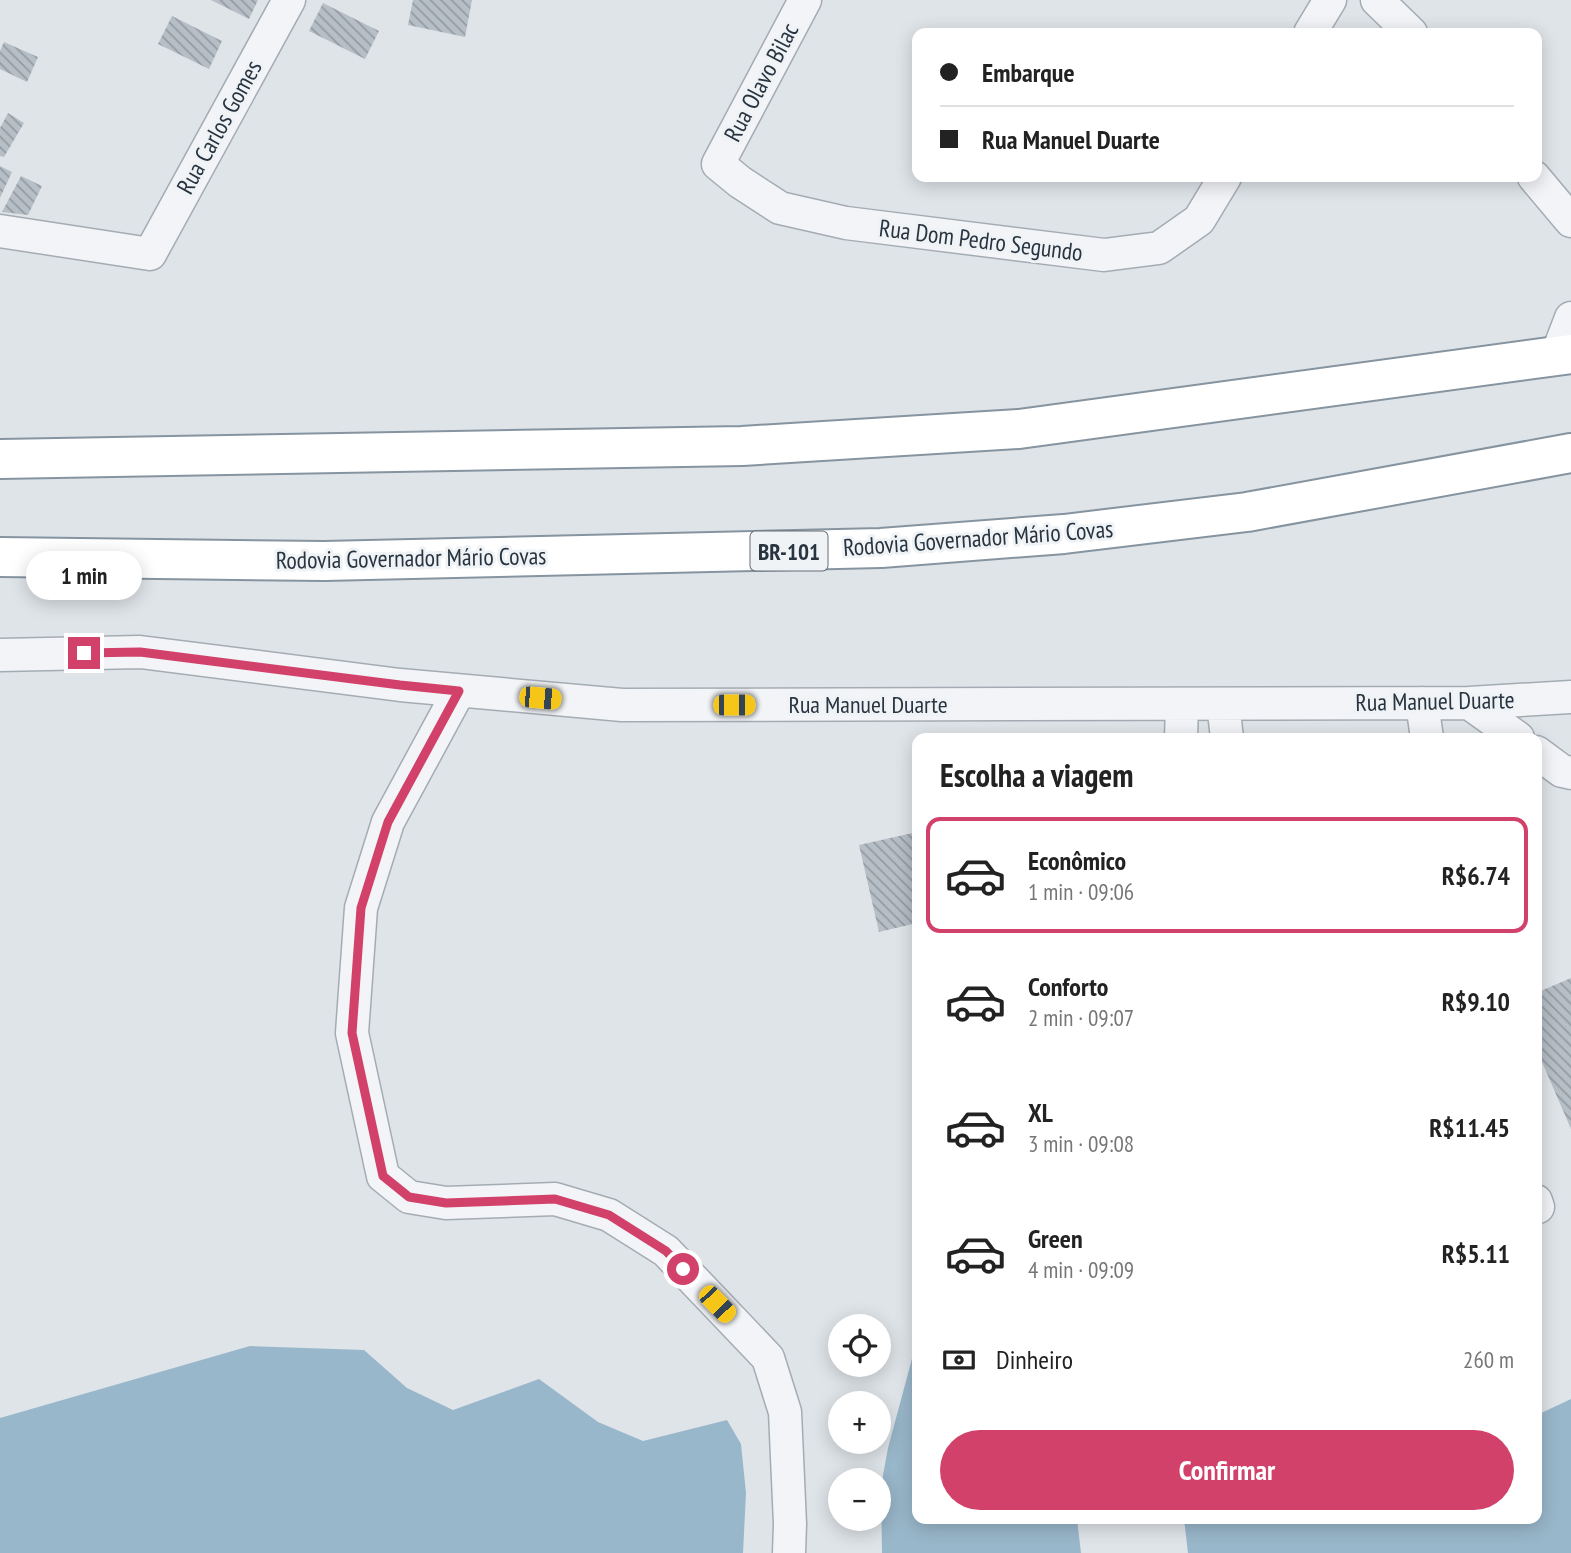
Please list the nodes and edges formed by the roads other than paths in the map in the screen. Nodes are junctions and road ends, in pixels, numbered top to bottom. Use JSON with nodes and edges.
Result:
{"nodes":[{"id":1,"x":289,"y":0,"type":"edge"},
{"id":2,"x":805,"y":0,"type":"edge"},
{"id":3,"x":1330,"y":0,"type":"edge"},
{"id":4,"x":1377,"y":0,"type":"edge"},
{"id":5,"x":1313,"y":28,"type":"edge"},
{"id":6,"x":1406,"y":28,"type":"edge"},
{"id":7,"x":718,"y":164,"type":"joint"},
{"id":8,"x":1222,"y":182,"type":"edge"},
{"id":9,"x":1538,"y":182,"type":"edge"},
{"id":10,"x":1571,"y":221,"type":"edge"},
{"id":11,"x":0,"y":231,"type":"edge"},
{"id":12,"x":1571,"y":318,"type":"edge"},
{"id":13,"x":1563,"y":356,"type":"edge"},
{"id":14,"x":1571,"y":453,"type":"edge"},
{"id":15,"x":0,"y":459,"type":"edge"},
{"id":16,"x":0,"y":557,"type":"edge"},
{"id":17,"x":0,"y":655,"type":"edge"},
{"id":18,"x":459,"y":691,"type":"junction"},
{"id":19,"x":1571,"y":697,"type":"edge"},
{"id":20,"x":1422,"y":703,"type":"junction"},
{"id":21,"x":1469,"y":703,"type":"junction"},
{"id":22,"x":1182,"y":704,"type":"junction"},
{"id":23,"x":1223,"y":704,"type":"junction"},
{"id":24,"x":1181,"y":733,"type":"edge"},
{"id":25,"x":1226,"y":733,"type":"edge"},
{"id":26,"x":1426,"y":733,"type":"edge"},
{"id":27,"x":1511,"y":733,"type":"edge"},
{"id":28,"x":1542,"y":756,"type":"edge"},
{"id":29,"x":1571,"y":773,"type":"edge"},
{"id":30,"x":789,"y":1553,"type":"edge"}],
"edges":[{"from":1,"to":11,"type":"street","name":"Rua Carlos Gomes"},
{"from":2,"to":7,"type":"street","name":"Rua Olavo Bilac"},
{"from":3,"to":5,"type":"street"},
{"from":4,"to":6,"type":"street"},
{"from":7,"to":8,"type":"street","name":"Rua Dom Pedro Segundo"},
{"from":9,"to":10,"type":"street"},
{"from":12,"to":13,"type":"street"},
{"from":13,"to":15,"type":"highway"},
{"from":14,"to":16,"type":"highway","name":"Rodovia Governador Mário Covas","number":"BR-101"},
{"from":17,"to":18,"type":"street","name":"Rua Manuel Duarte"},
{"from":18,"to":22,"type":"street","name":"Rua Manuel Duarte"},
{"from":18,"to":30,"type":"street"},
{"from":19,"to":21,"type":"street","name":"Rua Manuel Duarte"},
{"from":20,"to":21,"type":"street","name":"Rua Manuel Duarte"},
{"from":20,"to":23,"type":"street","name":"Rua Manuel Duarte"},
{"from":20,"to":26,"type":"street"},
{"from":21,"to":27,"type":"street"},
{"from":22,"to":23,"type":"street","name":"Rua Manuel Duarte"},
{"from":22,"to":24,"type":"street"},
{"from":23,"to":25,"type":"street"},
{"from":28,"to":29,"type":"street"}]}
